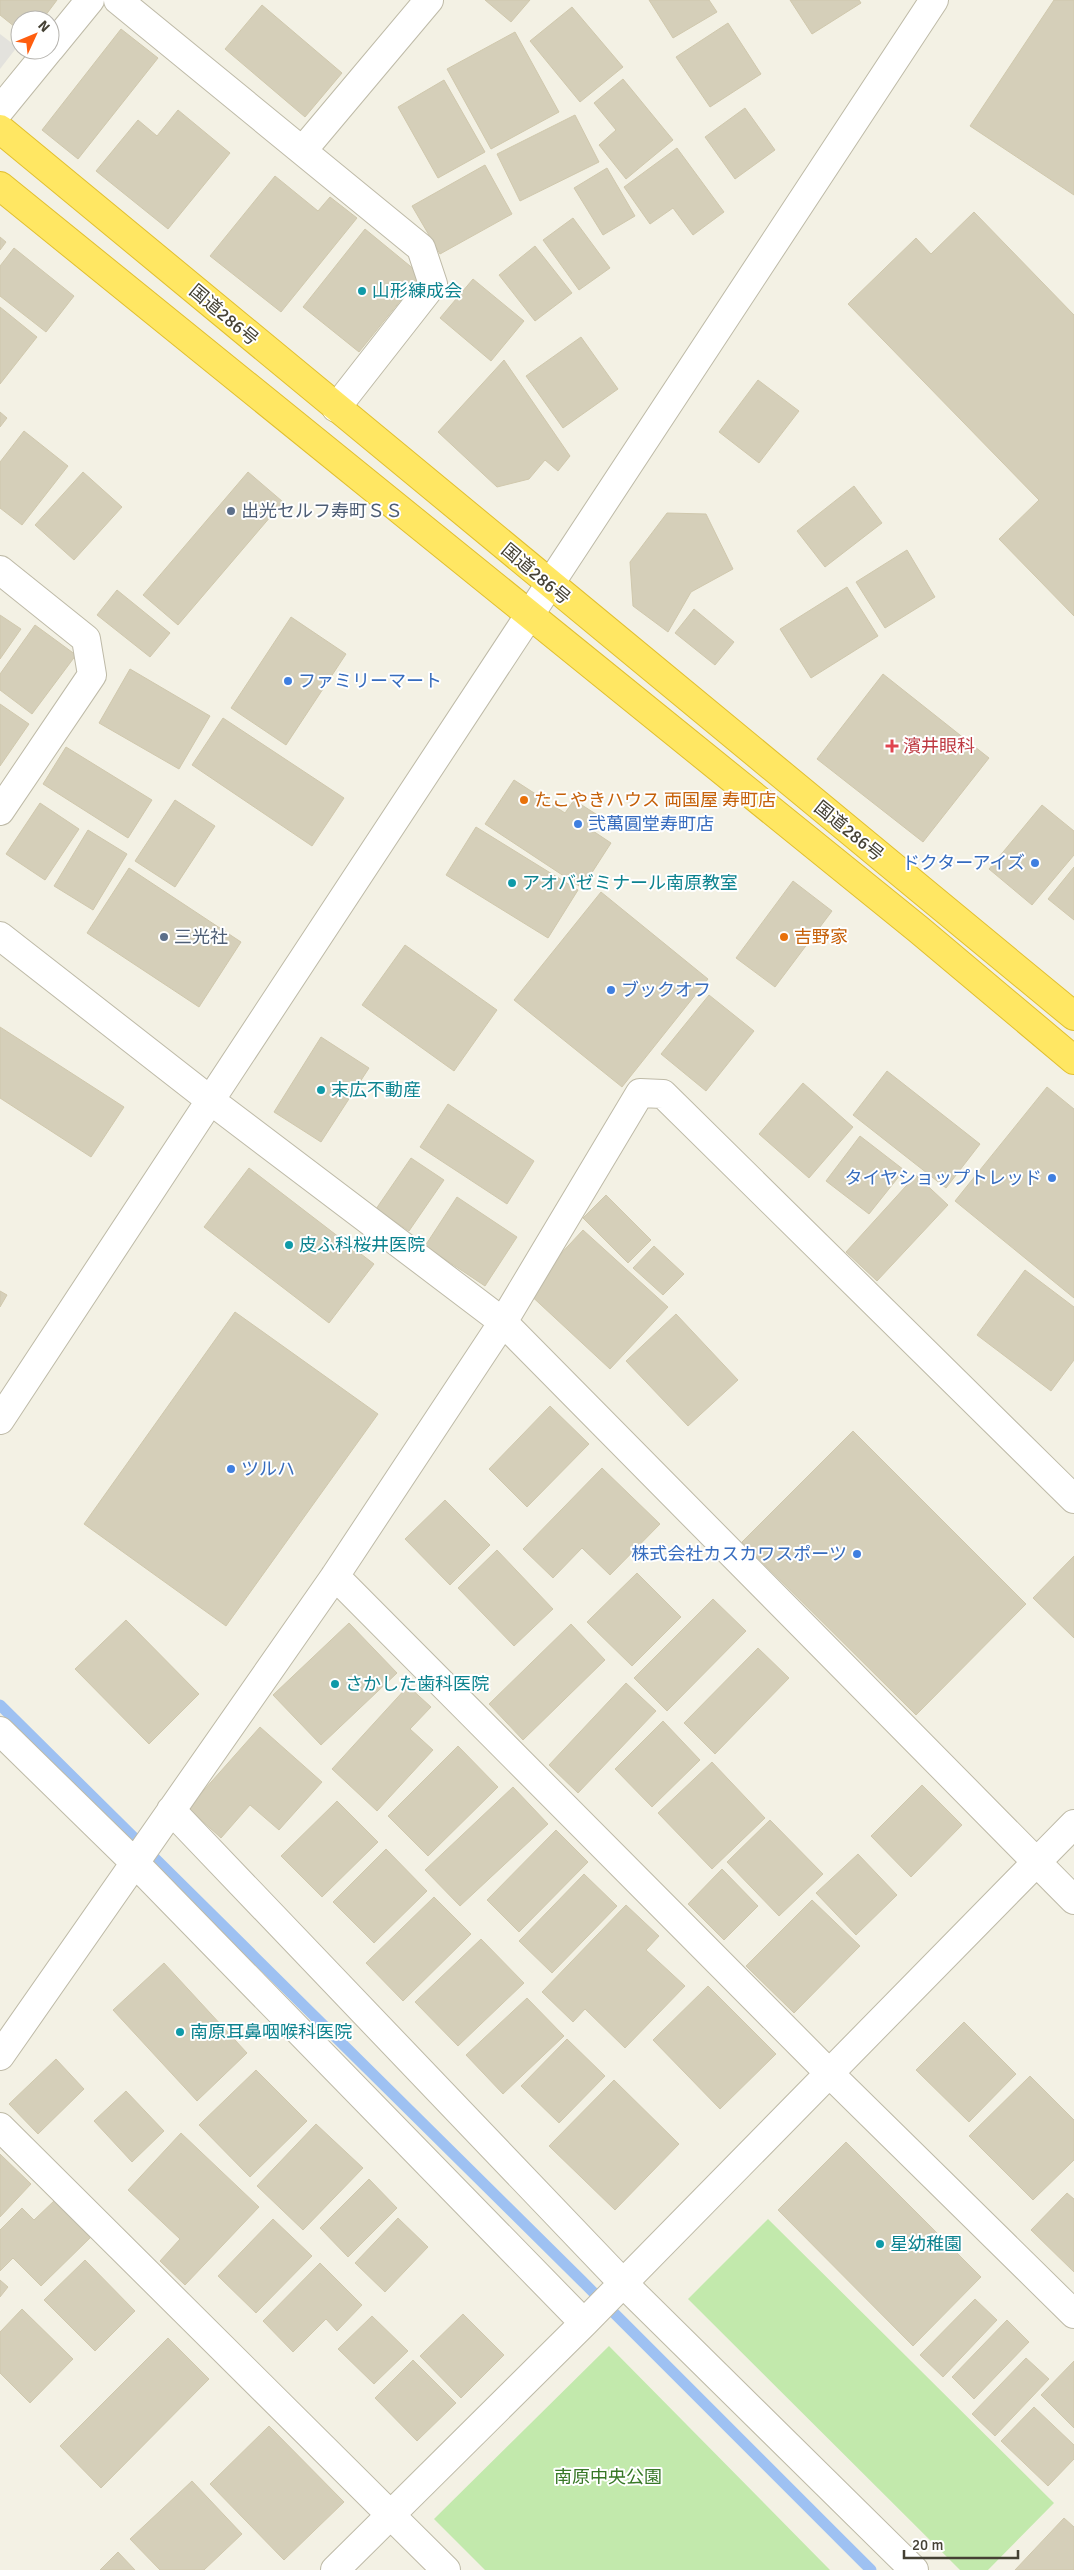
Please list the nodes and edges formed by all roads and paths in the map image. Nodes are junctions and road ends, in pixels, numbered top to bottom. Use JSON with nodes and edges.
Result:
{"nodes":[{"id":1,"x":90,"y":0,"type":"edge"},
{"id":2,"x":118,"y":0,"type":"edge"},
{"id":3,"x":429,"y":0,"type":"edge"},
{"id":4,"x":934,"y":0,"type":"edge"},
{"id":5,"x":60,"y":36,"type":"edge"},
{"id":6,"x":40,"y":60,"type":"edge"},
{"id":7,"x":0,"y":110,"type":"edge"},
{"id":8,"x":0,"y":129,"type":"edge"},
{"id":9,"x":303,"y":150,"type":"junction"},
{"id":10,"x":0,"y":186,"type":"edge"},
{"id":11,"x":336,"y":408,"type":"junction"},
{"id":12,"x":0,"y":570,"type":"edge"},
{"id":13,"x":550,"y":585,"type":"junction"},
{"id":14,"x":529,"y":614,"type":"junction"},
{"id":15,"x":0,"y":811,"type":"edge"},
{"id":16,"x":0,"y":936,"type":"edge"},
{"id":17,"x":1074,"y":1016,"type":"edge"},
{"id":18,"x":1074,"y":1060,"type":"edge"},
{"id":19,"x":210,"y":1100,"type":"junction"},
{"id":20,"x":503,"y":1322,"type":"junction"},
{"id":21,"x":0,"y":1420,"type":"edge"},
{"id":22,"x":1074,"y":1499,"type":"edge"},
{"id":23,"x":335,"y":1576,"type":"junction"},
{"id":24,"x":0,"y":1731,"type":"edge"},
{"id":25,"x":171,"y":1810,"type":"junction"},
{"id":26,"x":1074,"y":1824,"type":"edge"},
{"id":27,"x":1036,"y":1863,"type":"junction"},
{"id":28,"x":136,"y":1864,"type":"junction"},
{"id":29,"x":1074,"y":1900,"type":"edge"},
{"id":30,"x":0,"y":2056,"type":"edge"},
{"id":31,"x":828,"y":2073,"type":"junction"},
{"id":32,"x":0,"y":2127,"type":"edge"},
{"id":33,"x":623,"y":2283,"type":"junction"},
{"id":34,"x":1074,"y":2314,"type":"edge"},
{"id":35,"x":584,"y":2323,"type":"junction"},
{"id":36,"x":391,"y":2515,"type":"junction"},
{"id":37,"x":335,"y":2570,"type":"edge"},
{"id":38,"x":446,"y":2570,"type":"edge"},
{"id":39,"x":914,"y":2570,"type":"edge"}],
"edges":[{"from":1,"to":5,"type":"street"},
{"from":2,"to":9,"type":"street"},
{"from":3,"to":9,"type":"street"},
{"from":4,"to":13,"type":"street"},
{"from":6,"to":7,"type":"street"},
{"from":8,"to":11,"type":"highway","name":"国道286号"},
{"from":9,"to":11,"type":"street"},
{"from":10,"to":14,"type":"highway","name":"国道286号"},
{"from":11,"to":13,"type":"highway","name":"国道286号"},
{"from":12,"to":15,"type":"street"},
{"from":13,"to":14,"type":"street"},
{"from":13,"to":17,"type":"highway","name":"国道286号"},
{"from":14,"to":18,"type":"highway","name":"国道286号"},
{"from":14,"to":19,"type":"street"},
{"from":16,"to":19,"type":"street"},
{"from":19,"to":20,"type":"street"},
{"from":19,"to":21,"type":"street"},
{"from":20,"to":22,"type":"street"},
{"from":20,"to":23,"type":"street"},
{"from":20,"to":27,"type":"street"},
{"from":23,"to":25,"type":"street"},
{"from":23,"to":31,"type":"street"},
{"from":24,"to":28,"type":"street"},
{"from":25,"to":28,"type":"street"},
{"from":25,"to":33,"type":"street"},
{"from":26,"to":27,"type":"street"},
{"from":27,"to":29,"type":"street"},
{"from":27,"to":31,"type":"street"},
{"from":28,"to":30,"type":"street"},
{"from":28,"to":35,"type":"street"},
{"from":31,"to":33,"type":"street"},
{"from":31,"to":34,"type":"street"},
{"from":32,"to":36,"type":"street"},
{"from":33,"to":35,"type":"street"},
{"from":33,"to":39,"type":"street"},
{"from":35,"to":36,"type":"street"},
{"from":36,"to":37,"type":"street"},
{"from":36,"to":38,"type":"street"}]}
